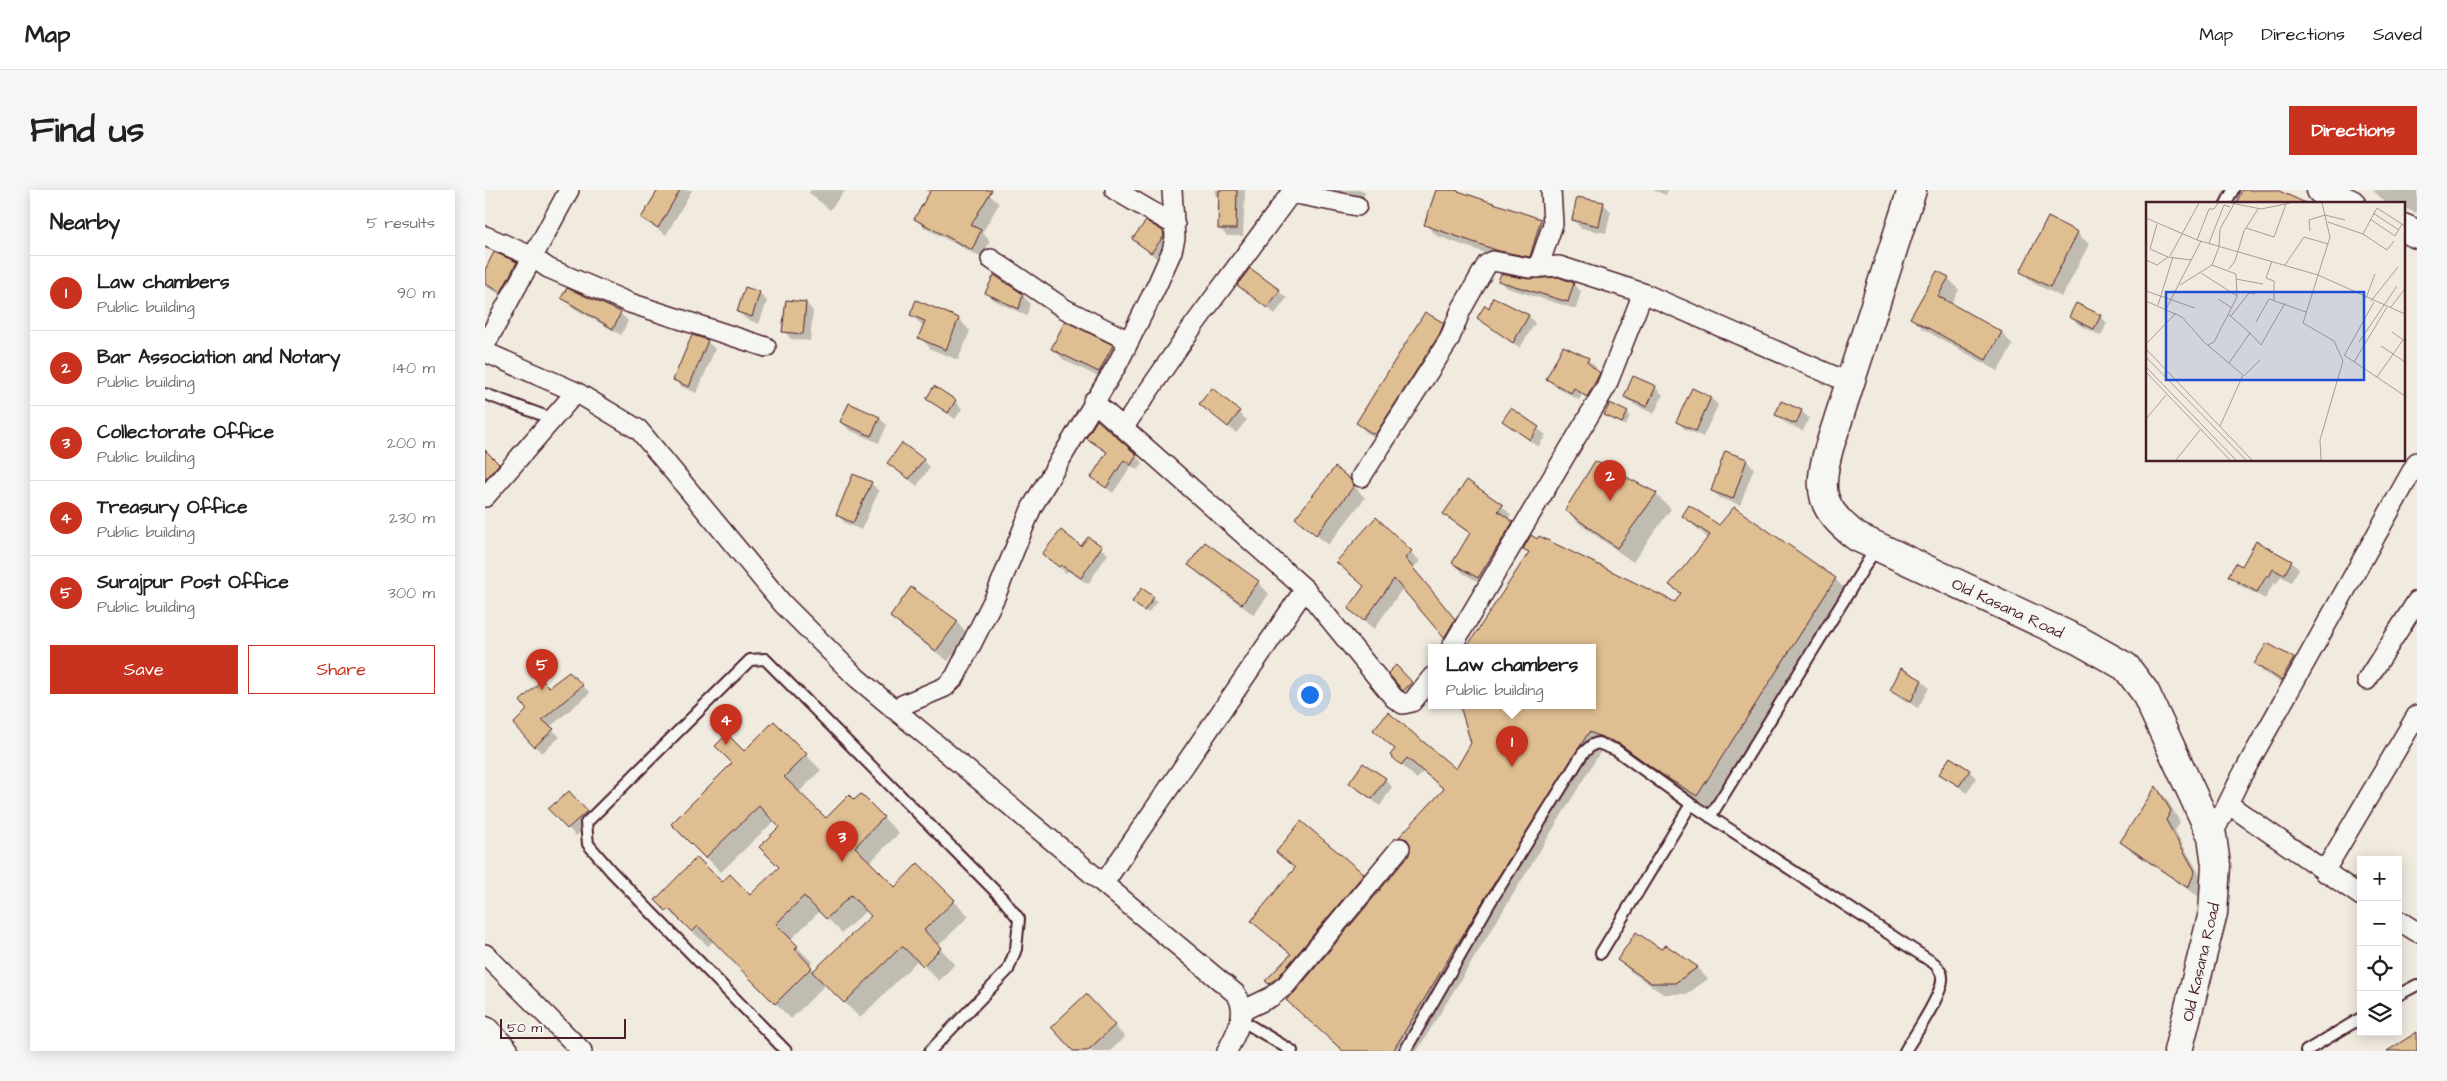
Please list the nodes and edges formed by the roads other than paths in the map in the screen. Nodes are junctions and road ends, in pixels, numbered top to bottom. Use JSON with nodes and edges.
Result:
{"nodes":[{"id":1,"x":569,"y":190,"type":"edge"},
{"id":2,"x":1115,"y":190,"type":"edge"},
{"id":3,"x":1172,"y":190,"type":"edge"},
{"id":4,"x":1551,"y":190,"type":"edge"},
{"id":5,"x":1912,"y":190,"type":"edge"},
{"id":6,"x":2233,"y":190,"type":"edge"},
{"id":7,"x":2321,"y":190,"type":"edge"},
{"id":8,"x":2227,"y":202,"type":"edge"},
{"id":9,"x":2346,"y":202,"type":"edge"},
{"id":10,"x":1357,"y":206,"type":"dead end"},
{"id":11,"x":1175,"y":225,"type":"junction"},
{"id":12,"x":2405,"y":229,"type":"edge"},
{"id":13,"x":2417,"y":234,"type":"edge"},
{"id":14,"x":485,"y":236,"type":"edge"},
{"id":15,"x":531,"y":256,"type":"junction"},
{"id":16,"x":991,"y":259,"type":"dead end"},
{"id":17,"x":1538,"y":268,"type":"junction"},
{"id":18,"x":1643,"y":293,"type":"junction"},
{"id":19,"x":1129,"y":340,"type":"junction"},
{"id":20,"x":485,"y":345,"type":"edge"},
{"id":21,"x":766,"y":347,"type":"dead end"},
{"id":22,"x":485,"y":352,"type":"edge"},
{"id":23,"x":1850,"y":383,"type":"junction"},
{"id":24,"x":576,"y":392,"type":"junction"},
{"id":25,"x":485,"y":394,"type":"edge"},
{"id":26,"x":1093,"y":401,"type":"junction"},
{"id":27,"x":553,"y":418,"type":"junction"},
{"id":28,"x":1123,"y":428,"type":"junction"},
{"id":29,"x":2417,"y":462,"type":"edge"},
{"id":30,"x":1361,"y":477,"type":"dead end"},
{"id":31,"x":485,"y":497,"type":"edge"},
{"id":32,"x":1876,"y":548,"type":"junction"},
{"id":33,"x":1305,"y":589,"type":"junction"},
{"id":34,"x":2417,"y":601,"type":"edge"},
{"id":35,"x":1453,"y":644,"type":"edge"},
{"id":36,"x":2367,"y":680,"type":"dead end"},
{"id":37,"x":1428,"y":682,"type":"edge"},
{"id":38,"x":893,"y":709,"type":"junction"},
{"id":39,"x":2417,"y":715,"type":"edge"},
{"id":40,"x":1691,"y":804,"type":"junction"},
{"id":41,"x":2228,"y":804,"type":"junction"},
{"id":42,"x":1710,"y":817,"type":"junction"},
{"id":43,"x":2211,"y":836,"type":"junction"},
{"id":44,"x":1400,"y":848,"type":"dead end"},
{"id":45,"x":2323,"y":872,"type":"junction"},
{"id":46,"x":1104,"y":883,"type":"junction"},
{"id":47,"x":2357,"y":893,"type":"edge"},
{"id":48,"x":2402,"y":923,"type":"edge"},
{"id":49,"x":2417,"y":932,"type":"edge"},
{"id":50,"x":1601,"y":953,"type":"dead end"},
{"id":51,"x":485,"y":954,"type":"edge"},
{"id":52,"x":2417,"y":985,"type":"edge"},
{"id":53,"x":2402,"y":993,"type":"edge"},
{"id":54,"x":1241,"y":1016,"type":"junction"},
{"id":55,"x":2357,"y":1020,"type":"edge"},
{"id":56,"x":485,"y":1031,"type":"edge"},
{"id":57,"x":504,"y":1051,"type":"edge"},
{"id":58,"x":582,"y":1051,"type":"edge"},
{"id":59,"x":785,"y":1051,"type":"edge"},
{"id":60,"x":930,"y":1051,"type":"edge"},
{"id":61,"x":1227,"y":1051,"type":"edge"},
{"id":62,"x":1292,"y":1051,"type":"edge"},
{"id":63,"x":1405,"y":1051,"type":"edge"},
{"id":64,"x":1905,"y":1051,"type":"edge"},
{"id":65,"x":2178,"y":1051,"type":"edge"},
{"id":66,"x":2306,"y":1051,"type":"edge"}],
"edges":[{"from":1,"to":15,"type":"street"},
{"from":2,"to":11,"type":"street"},
{"from":3,"to":11,"type":"street"},
{"from":4,"to":17,"type":"street"},
{"from":5,"to":23,"type":"street","name":"Old Kasana Road"},
{"from":6,"to":8,"type":"lane"},
{"from":7,"to":9,"type":"street"},
{"from":10,"to":28,"type":"street"},
{"from":11,"to":19,"type":"street"},
{"from":12,"to":13,"type":"street"},
{"from":14,"to":15,"type":"street"},
{"from":15,"to":20,"type":"street"},
{"from":15,"to":21,"type":"street"},
{"from":16,"to":19,"type":"street"},
{"from":17,"to":18,"type":"street"},
{"from":17,"to":30,"type":"street"},
{"from":18,"to":23,"type":"street"},
{"from":18,"to":35,"type":"street"},
{"from":19,"to":26,"type":"street"},
{"from":22,"to":24,"type":"street"},
{"from":23,"to":32,"type":"street","name":"Old Kasana Road"},
{"from":24,"to":27,"type":"street"},
{"from":24,"to":38,"type":"street"},
{"from":25,"to":27,"type":"lane"},
{"from":26,"to":28,"type":"street"},
{"from":26,"to":38,"type":"street"},
{"from":27,"to":31,"type":"street"},
{"from":28,"to":33,"type":"street"},
{"from":29,"to":41,"type":"street"},
{"from":32,"to":42,"type":"lane"},
{"from":32,"to":43,"type":"street","name":"Old Kasana Road"},
{"from":33,"to":37,"type":"street"},
{"from":33,"to":46,"type":"street"},
{"from":34,"to":36,"type":"street"},
{"from":38,"to":46,"type":"street"},
{"from":39,"to":45,"type":"street"},
{"from":40,"to":42,"type":"lane"},
{"from":40,"to":50,"type":"lane"},
{"from":40,"to":63,"type":"lane"},
{"from":41,"to":43,"type":"street"},
{"from":41,"to":45,"type":"street"},
{"from":42,"to":64,"type":"lane"},
{"from":43,"to":65,"type":"street","name":"Old Kasana Road"},
{"from":44,"to":54,"type":"street"},
{"from":45,"to":47,"type":"street"},
{"from":46,"to":54,"type":"street"},
{"from":48,"to":49,"type":"street"},
{"from":51,"to":58,"type":"street"},
{"from":52,"to":53,"type":"lane"},
{"from":54,"to":61,"type":"street"},
{"from":54,"to":62,"type":"lane"},
{"from":55,"to":66,"type":"lane"},
{"from":56,"to":57,"type":"street"},
{"from":59,"to":60,"type":"lane"}]}
